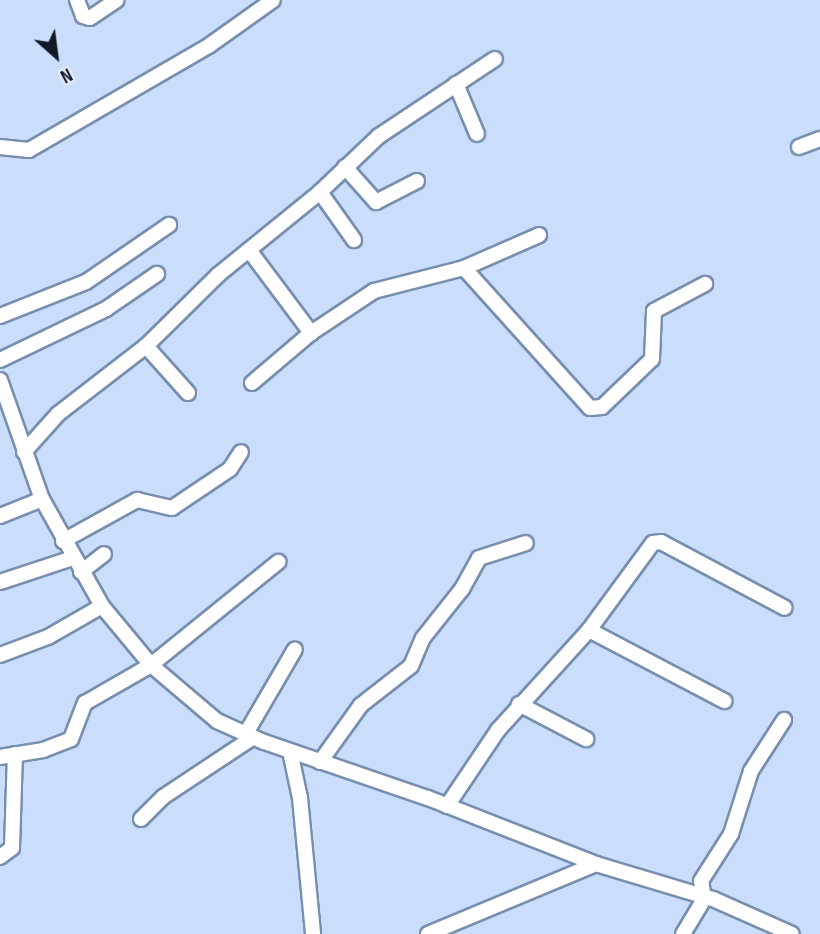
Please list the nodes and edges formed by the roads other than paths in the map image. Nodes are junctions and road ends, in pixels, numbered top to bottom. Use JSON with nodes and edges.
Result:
{"nodes":[{"id":1,"x":77,"y":0,"type":"edge"},
{"id":2,"x":117,"y":0,"type":"edge"},
{"id":3,"x":273,"y":0,"type":"edge"},
{"id":4,"x":495,"y":59,"type":"dead end"},
{"id":5,"x":456,"y":85,"type":"junction"},
{"id":6,"x":477,"y":134,"type":"dead end"},
{"id":7,"x":820,"y":139,"type":"edge"},
{"id":8,"x":799,"y":146,"type":"dead end"},
{"id":9,"x":0,"y":147,"type":"edge"},
{"id":10,"x":345,"y":167,"type":"junction"},
{"id":11,"x":417,"y":181,"type":"dead end"},
{"id":12,"x":320,"y":192,"type":"junction"},
{"id":13,"x":169,"y":225,"type":"dead end"},
{"id":14,"x":539,"y":235,"type":"dead end"},
{"id":15,"x":354,"y":240,"type":"dead end"},
{"id":16,"x":250,"y":250,"type":"junction"},
{"id":17,"x":464,"y":268,"type":"junction"},
{"id":18,"x":157,"y":274,"type":"dead end"},
{"id":19,"x":705,"y":284,"type":"dead end"},
{"id":20,"x":0,"y":316,"type":"edge"},
{"id":21,"x":312,"y":333,"type":"junction"},
{"id":22,"x":146,"y":346,"type":"junction"},
{"id":23,"x":0,"y":360,"type":"edge"},
{"id":24,"x":0,"y":380,"type":"edge"},
{"id":25,"x":252,"y":383,"type":"dead end"},
{"id":26,"x":188,"y":393,"type":"dead end"},
{"id":27,"x":24,"y":452,"type":"junction"},
{"id":28,"x":241,"y":453,"type":"dead end"},
{"id":29,"x":41,"y":499,"type":"junction"},
{"id":30,"x":0,"y":516,"type":"edge"},
{"id":31,"x":63,"y":541,"type":"junction"},
{"id":32,"x":526,"y":543,"type":"dead end"},
{"id":33,"x":104,"y":554,"type":"dead end"},
{"id":34,"x":73,"y":558,"type":"junction"},
{"id":35,"x":278,"y":562,"type":"dead end"},
{"id":36,"x":81,"y":572,"type":"junction"},
{"id":37,"x":0,"y":582,"type":"edge"},
{"id":38,"x":102,"y":606,"type":"junction"},
{"id":39,"x":785,"y":608,"type":"dead end"},
{"id":40,"x":589,"y":630,"type":"junction"},
{"id":41,"x":295,"y":649,"type":"dead end"},
{"id":42,"x":0,"y":655,"type":"edge"},
{"id":43,"x":151,"y":665,"type":"junction"},
{"id":44,"x":724,"y":701,"type":"dead end"},
{"id":45,"x":519,"y":704,"type":"junction"},
{"id":46,"x":784,"y":720,"type":"dead end"},
{"id":47,"x":249,"y":736,"type":"junction"},
{"id":48,"x":586,"y":739,"type":"dead end"},
{"id":49,"x":290,"y":751,"type":"junction"},
{"id":50,"x":15,"y":754,"type":"junction"},
{"id":51,"x":0,"y":757,"type":"edge"},
{"id":52,"x":320,"y":762,"type":"junction"},
{"id":53,"x":447,"y":806,"type":"junction"},
{"id":54,"x":141,"y":819,"type":"dead end"},
{"id":55,"x":0,"y":857,"type":"edge"},
{"id":56,"x":596,"y":864,"type":"junction"},
{"id":57,"x":704,"y":899,"type":"junction"},
{"id":58,"x":313,"y":934,"type":"edge"},
{"id":59,"x":428,"y":934,"type":"edge"},
{"id":60,"x":684,"y":934,"type":"edge"},
{"id":61,"x":792,"y":934,"type":"edge"}],
"edges":[{"from":1,"to":2,"type":"street"},
{"from":3,"to":9,"type":"street"},
{"from":4,"to":5,"type":"street"},
{"from":5,"to":6,"type":"street"},
{"from":5,"to":10,"type":"street"},
{"from":7,"to":8,"type":"street"},
{"from":10,"to":11,"type":"street"},
{"from":10,"to":12,"type":"street"},
{"from":12,"to":15,"type":"street"},
{"from":12,"to":16,"type":"street"},
{"from":13,"to":20,"type":"street"},
{"from":14,"to":17,"type":"street"},
{"from":16,"to":21,"type":"street"},
{"from":16,"to":22,"type":"street"},
{"from":17,"to":19,"type":"street"},
{"from":17,"to":21,"type":"street"},
{"from":18,"to":23,"type":"street"},
{"from":21,"to":25,"type":"street"},
{"from":22,"to":26,"type":"street"},
{"from":22,"to":27,"type":"street"},
{"from":24,"to":27,"type":"street"},
{"from":27,"to":29,"type":"street"},
{"from":28,"to":31,"type":"street"},
{"from":29,"to":30,"type":"street"},
{"from":29,"to":31,"type":"street"},
{"from":31,"to":34,"type":"street"},
{"from":32,"to":52,"type":"street"},
{"from":33,"to":36,"type":"street"},
{"from":34,"to":36,"type":"street"},
{"from":34,"to":37,"type":"street"},
{"from":35,"to":43,"type":"street"},
{"from":36,"to":38,"type":"street"},
{"from":38,"to":42,"type":"street"},
{"from":38,"to":43,"type":"street"},
{"from":39,"to":40,"type":"street"},
{"from":40,"to":44,"type":"street"},
{"from":40,"to":45,"type":"street"},
{"from":41,"to":47,"type":"street"},
{"from":43,"to":47,"type":"street"},
{"from":43,"to":50,"type":"street"},
{"from":45,"to":48,"type":"street"},
{"from":45,"to":53,"type":"street"},
{"from":46,"to":57,"type":"street"},
{"from":47,"to":49,"type":"street"},
{"from":47,"to":54,"type":"street"},
{"from":49,"to":52,"type":"street"},
{"from":49,"to":58,"type":"street"},
{"from":50,"to":51,"type":"street"},
{"from":50,"to":55,"type":"street"},
{"from":52,"to":53,"type":"street"},
{"from":53,"to":56,"type":"street"},
{"from":56,"to":57,"type":"street"},
{"from":56,"to":59,"type":"street"},
{"from":57,"to":60,"type":"street"},
{"from":57,"to":61,"type":"street"}]}
